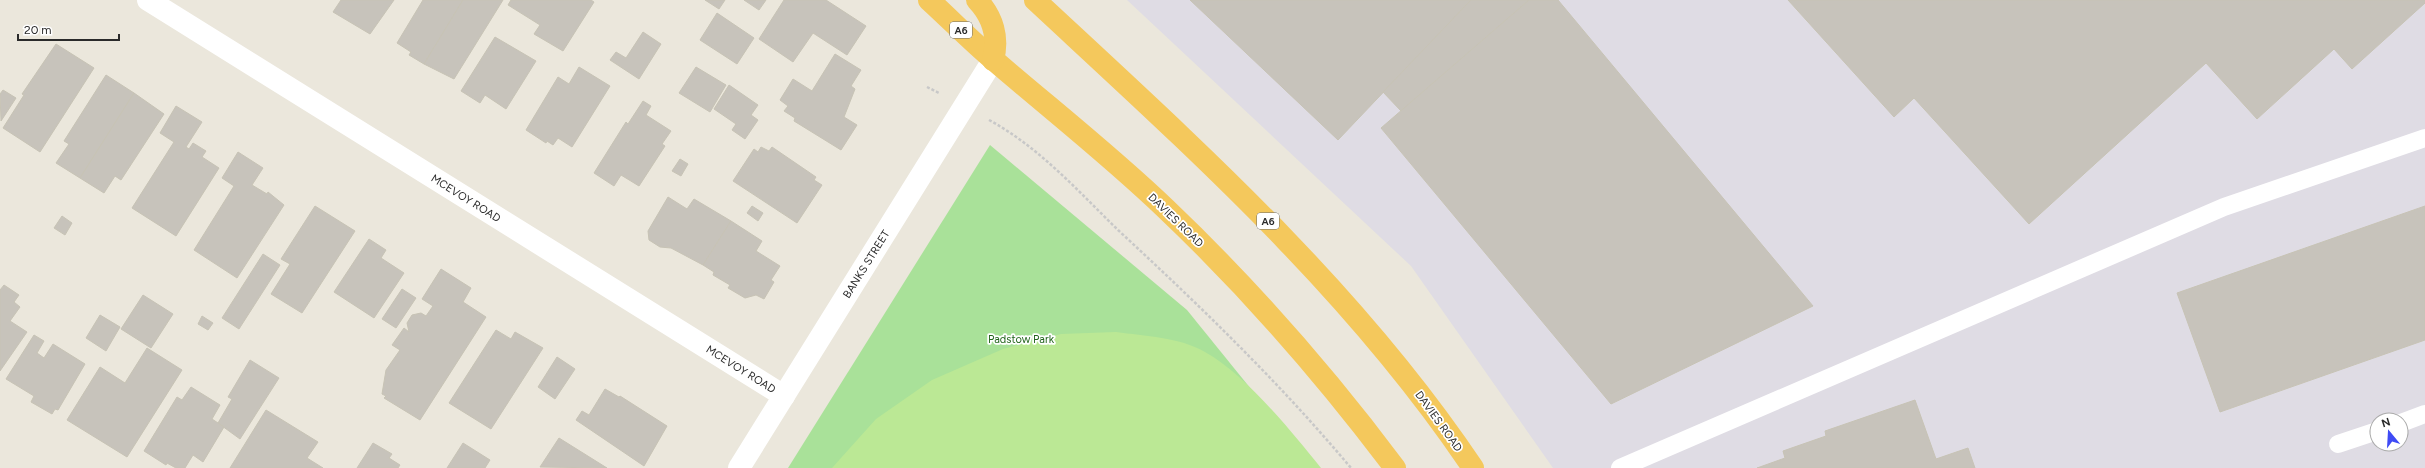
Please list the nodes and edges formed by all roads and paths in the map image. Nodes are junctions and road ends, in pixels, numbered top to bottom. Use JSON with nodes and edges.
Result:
{"nodes":[{"id":1,"x":148,"y":0,"type":"edge"},
{"id":2,"x":929,"y":0,"type":"edge"},
{"id":3,"x":977,"y":0,"type":"edge"},
{"id":4,"x":1035,"y":0,"type":"edge"},
{"id":5,"x":993,"y":60,"type":"junction"},
{"id":6,"x":927,"y":87,"type":"dead end"},
{"id":7,"x":964,"y":107,"type":"junction"},
{"id":8,"x":2425,"y":138,"type":"edge"},
{"id":9,"x":784,"y":396,"type":"junction"},
{"id":10,"x":2425,"y":414,"type":"edge"},
{"id":11,"x":2409,"y":420,"type":"edge"},
{"id":12,"x":2369,"y":434,"type":"edge"},
{"id":13,"x":2338,"y":444,"type":"dead end"},
{"id":14,"x":739,"y":468,"type":"edge"},
{"id":15,"x":1351,"y":468,"type":"edge"},
{"id":16,"x":1395,"y":468,"type":"edge"},
{"id":17,"x":1472,"y":468,"type":"edge"},
{"id":18,"x":1620,"y":468,"type":"edge"}],
"edges":[{"from":1,"to":9,"type":"street","name":"MCEVOY ROAD"},
{"from":2,"to":5,"type":"highway","name":"DAVIES ROAD","number":"A6"},
{"from":3,"to":5,"type":"highway"},
{"from":4,"to":17,"type":"highway","name":"DAVIES ROAD","number":"A6"},
{"from":5,"to":7,"type":"street","name":"BANKS STREET"},
{"from":5,"to":16,"type":"highway","name":"DAVIES ROAD","number":"A6"},
{"from":6,"to":7,"type":"path"},
{"from":7,"to":9,"type":"street","name":"BANKS STREET"},
{"from":7,"to":15,"type":"path"},
{"from":8,"to":18,"type":"lane"},
{"from":9,"to":14,"type":"street","name":"BANKS STREET"},
{"from":10,"to":11,"type":"lane"},
{"from":12,"to":13,"type":"lane"}]}
